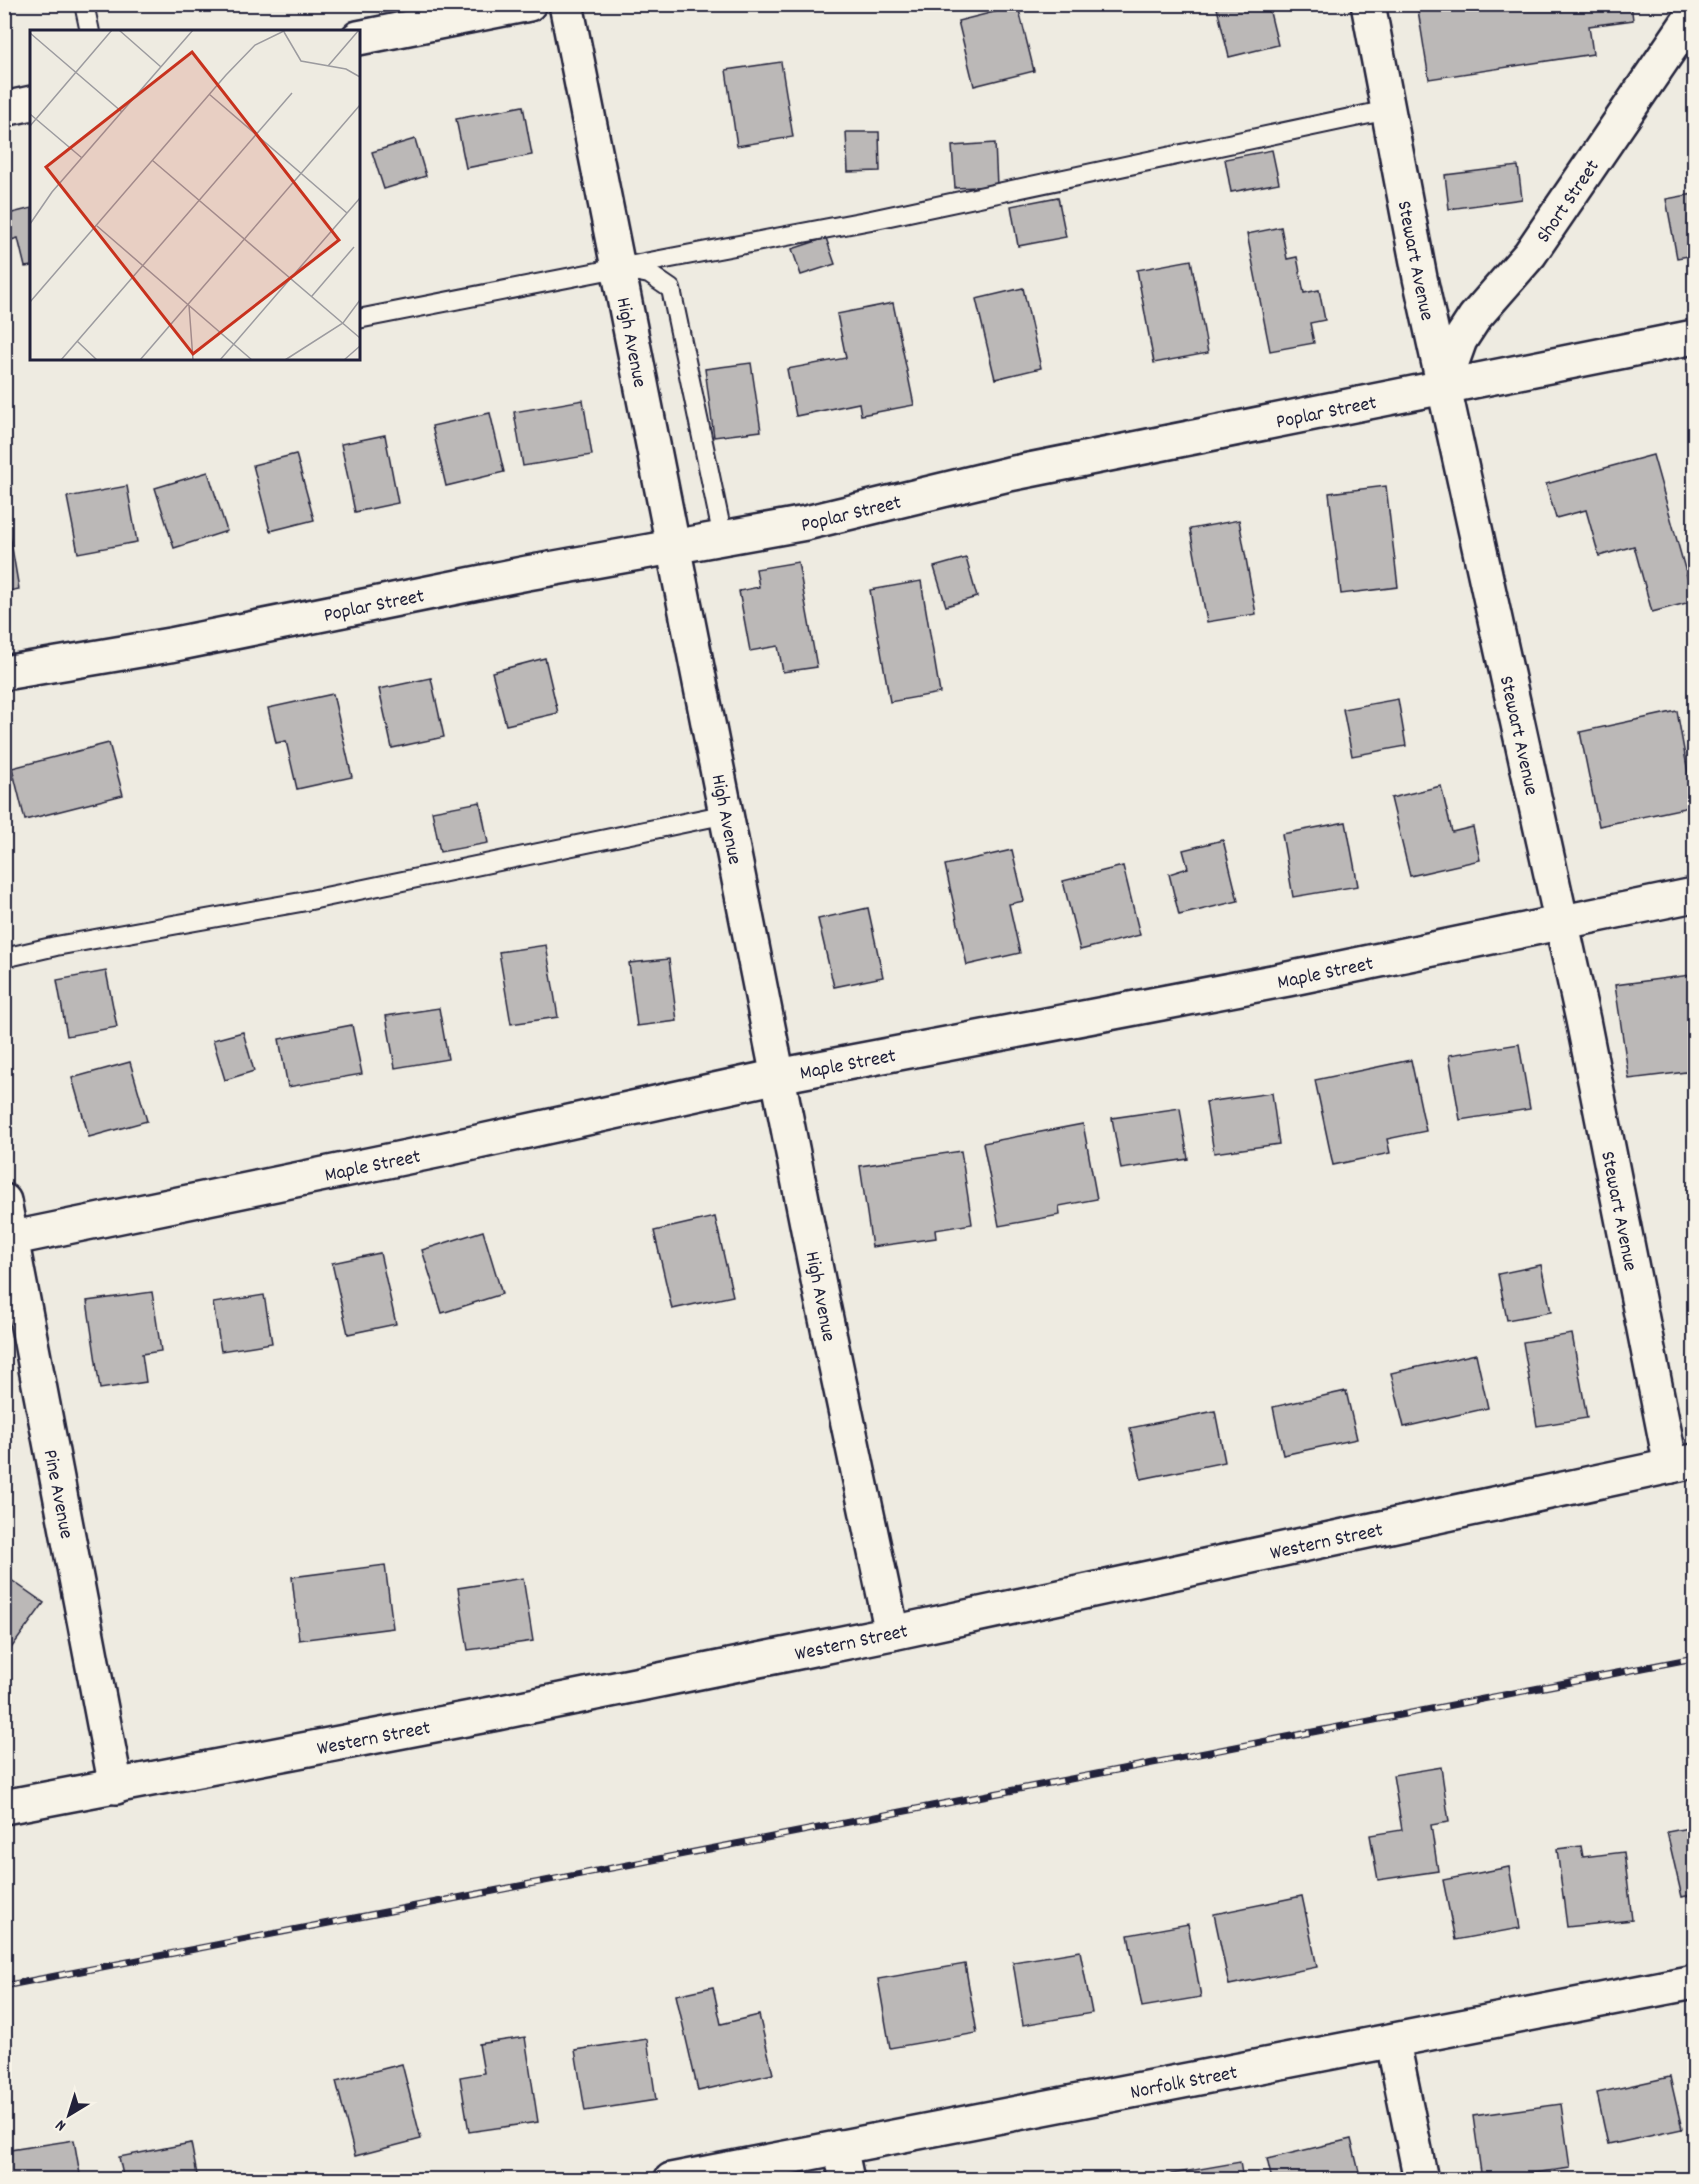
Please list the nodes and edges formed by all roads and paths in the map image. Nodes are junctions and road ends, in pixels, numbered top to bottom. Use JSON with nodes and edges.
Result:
{"nodes":[{"id":1,"x":84,"y":4,"type":"edge"},
{"id":2,"x":529,"y":4,"type":"edge"},
{"id":3,"x":566,"y":4,"type":"edge"},
{"id":4,"x":1368,"y":4,"type":"edge"},
{"id":5,"x":1695,"y":13,"type":"edge"},
{"id":6,"x":90,"y":30,"type":"edge"},
{"id":7,"x":360,"y":38,"type":"edge"},
{"id":8,"x":30,"y":103,"type":"edge"},
{"id":9,"x":4,"y":109,"type":"edge"},
{"id":10,"x":1388,"y":110,"type":"junction"},
{"id":11,"x":618,"y":268,"type":"junction"},
{"id":12,"x":360,"y":319,"type":"edge"},
{"id":13,"x":1695,"y":337,"type":"edge"},
{"id":14,"x":1443,"y":387,"type":"junction"},
{"id":15,"x":723,"y":538,"type":"junction"},
{"id":16,"x":674,"y":547,"type":"junction"},
{"id":17,"x":4,"y":673,"type":"edge"},
{"id":18,"x":727,"y":814,"type":"junction"},
{"id":19,"x":1695,"y":895,"type":"edge"},
{"id":20,"x":1561,"y":922,"type":"junction"},
{"id":21,"x":4,"y":958,"type":"edge"},
{"id":22,"x":778,"y":1076,"type":"junction"},
{"id":23,"x":4,"y":1201,"type":"edge"},
{"id":24,"x":8,"y":1239,"type":"edge"},
{"id":25,"x":1683,"y":1464,"type":"edge"},
{"id":26,"x":892,"y":1633,"type":"junction"},
{"id":27,"x":116,"y":1787,"type":"junction"},
{"id":28,"x":4,"y":1807,"type":"edge"},
{"id":29,"x":1695,"y":1982,"type":"edge"},
{"id":30,"x":1393,"y":2042,"type":"junction"},
{"id":31,"x":840,"y":2147,"type":"junction"},
{"id":32,"x":671,"y":2180,"type":"edge"},
{"id":33,"x":846,"y":2180,"type":"edge"},
{"id":34,"x":1421,"y":2180,"type":"edge"}],
"edges":[{"from":1,"to":6,"type":"lane"},
{"from":2,"to":7,"type":"street"},
{"from":3,"to":11,"type":"street","name":"High Avenue"},
{"from":4,"to":10,"type":"street","name":"Stewart Avenue"},
{"from":5,"to":14,"type":"street","name":"Short Street"},
{"from":8,"to":9,"type":"street"},
{"from":10,"to":11,"type":"lane"},
{"from":10,"to":14,"type":"street","name":"Stewart Avenue"},
{"from":11,"to":12,"type":"lane"},
{"from":11,"to":15,"type":"lane"},
{"from":11,"to":16,"type":"street","name":"High Avenue"},
{"from":13,"to":14,"type":"street","name":"Poplar Street"},
{"from":14,"to":15,"type":"street","name":"Poplar Street"},
{"from":14,"to":20,"type":"street","name":"Stewart Avenue"},
{"from":15,"to":16,"type":"street","name":"Poplar Street"},
{"from":16,"to":17,"type":"street","name":"Poplar Street"},
{"from":16,"to":18,"type":"street","name":"High Avenue"},
{"from":18,"to":21,"type":"lane"},
{"from":18,"to":22,"type":"street","name":"High Avenue"},
{"from":19,"to":20,"type":"street","name":"Maple Street"},
{"from":20,"to":22,"type":"street","name":"Maple Street"},
{"from":20,"to":25,"type":"street","name":"Stewart Avenue"},
{"from":22,"to":24,"type":"street","name":"Maple Street"},
{"from":22,"to":26,"type":"street","name":"High Avenue"},
{"from":23,"to":24,"type":"street","name":"Pine Avenue"},
{"from":24,"to":27,"type":"street","name":"Pine Avenue"},
{"from":25,"to":26,"type":"street","name":"Western Street"},
{"from":26,"to":27,"type":"street","name":"Western Street"},
{"from":27,"to":28,"type":"street","name":"Western Street"},
{"from":29,"to":30,"type":"street","name":"Norfolk Street"},
{"from":30,"to":31,"type":"street","name":"Norfolk Street"},
{"from":30,"to":34,"type":"street"},
{"from":31,"to":32,"type":"street","name":"Norfolk Street"},
{"from":31,"to":33,"type":"street"}]}
